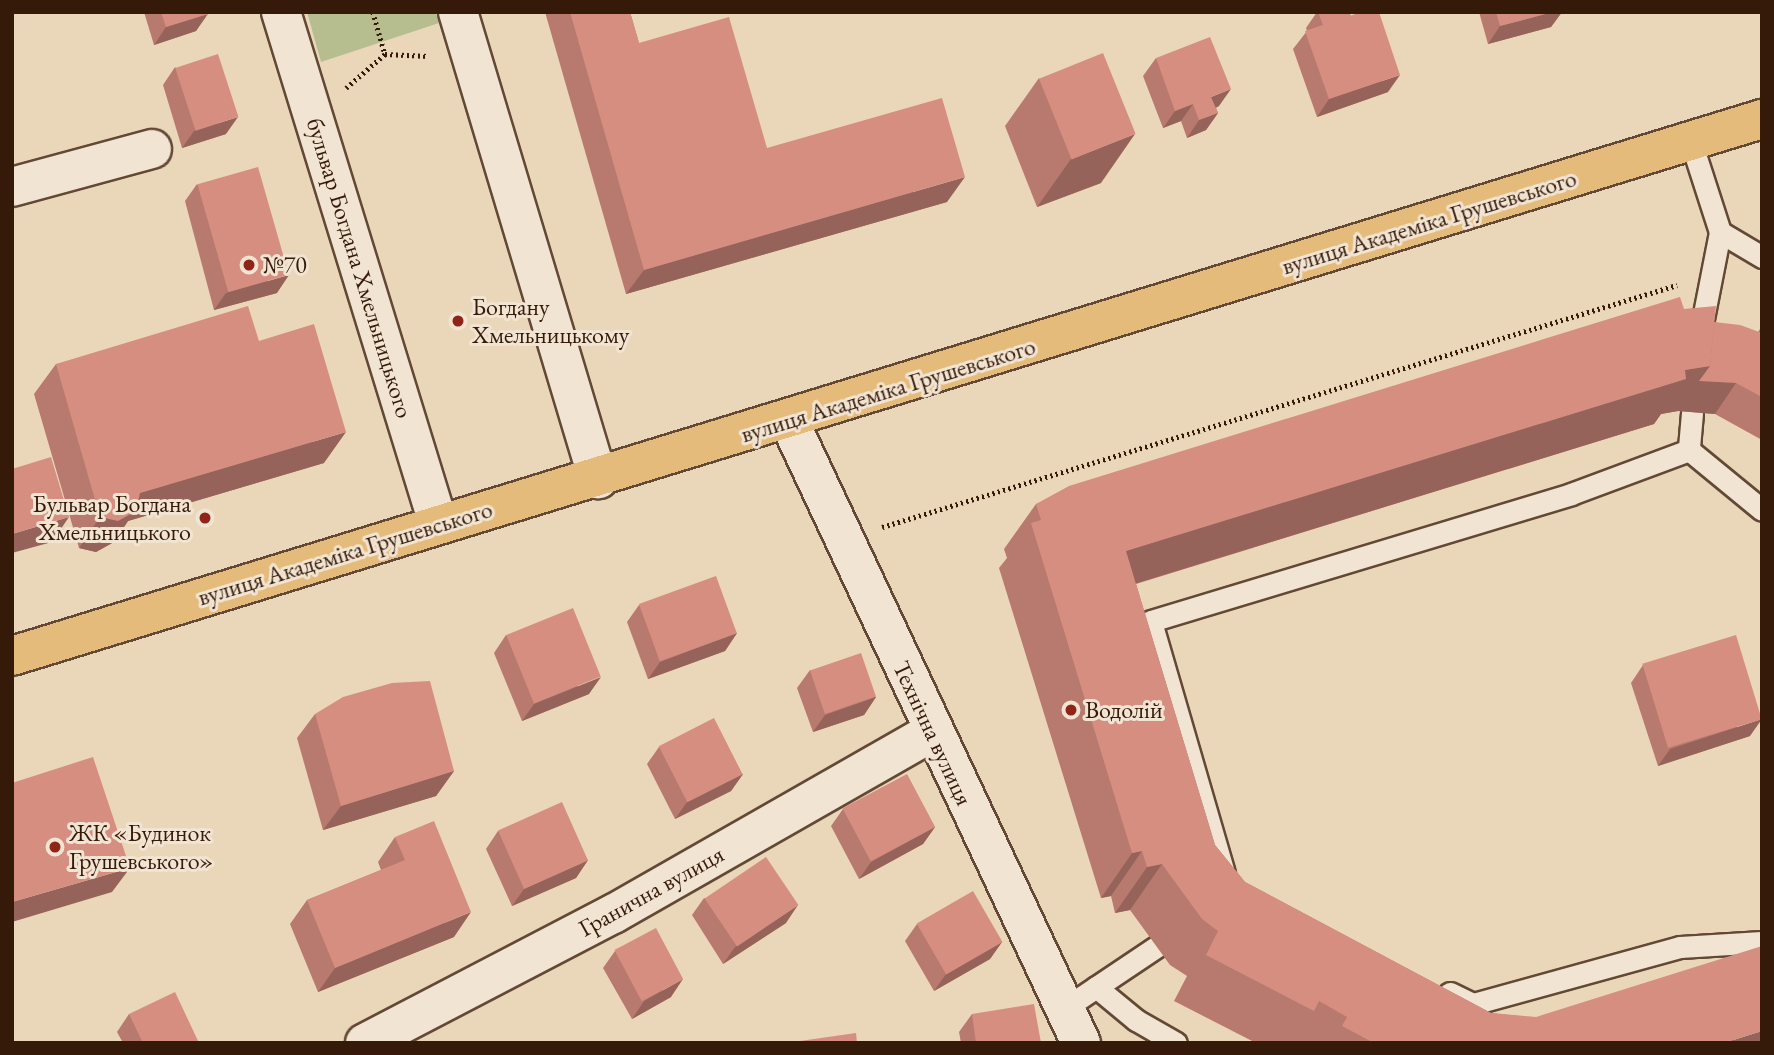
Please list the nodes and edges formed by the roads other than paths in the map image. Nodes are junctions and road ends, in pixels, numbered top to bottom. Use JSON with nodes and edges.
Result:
{"nodes":[{"id":1,"x":281,"y":12,"type":"edge"},
{"id":2,"x":458,"y":12,"type":"edge"},
{"id":3,"x":1762,"y":120,"type":"edge"},
{"id":4,"x":1691,"y":142,"type":"junction"},
{"id":5,"x":152,"y":149,"type":"dead end"},
{"id":6,"x":12,"y":187,"type":"edge"},
{"id":7,"x":1720,"y":232,"type":"junction"},
{"id":8,"x":1762,"y":257,"type":"edge"},
{"id":9,"x":1698,"y":354,"type":"edge"},
{"id":10,"x":1692,"y":412,"type":"edge"},
{"id":11,"x":789,"y":421,"type":"junction"},
{"id":12,"x":1689,"y":450,"type":"junction"},
{"id":13,"x":598,"y":479,"type":"junction"},
{"id":14,"x":1762,"y":510,"type":"edge"},
{"id":15,"x":438,"y":523,"type":"junction"},
{"id":16,"x":12,"y":656,"type":"edge"},
{"id":17,"x":932,"y":732,"type":"junction"},
{"id":18,"x":1229,"y":890,"type":"edge"},
{"id":19,"x":1762,"y":942,"type":"edge"},
{"id":20,"x":1156,"y":947,"type":"dead end"},
{"id":21,"x":1436,"y":986,"type":"edge"},
{"id":22,"x":1096,"y":987,"type":"junction"},
{"id":23,"x":1065,"y":1008,"type":"junction"},
{"id":24,"x":365,"y":1043,"type":"edge"},
{"id":25,"x":1082,"y":1043,"type":"edge"},
{"id":26,"x":1176,"y":1043,"type":"edge"}],
"edges":[{"from":1,"to":15,"type":"street","name":"бульвар Богдана Хмельницького"},
{"from":2,"to":13,"type":"street"},
{"from":3,"to":4,"type":"main road","name":"вулиця Академіка Грушевського"},
{"from":4,"to":7,"type":"lane"},
{"from":4,"to":11,"type":"main road","name":"вулиця Академіка Грушевського"},
{"from":5,"to":6,"type":"street"},
{"from":7,"to":8,"type":"lane"},
{"from":7,"to":9,"type":"lane"},
{"from":10,"to":12,"type":"lane"},
{"from":11,"to":13,"type":"main road","name":"вулиця Академіка Грушевського"},
{"from":11,"to":17,"type":"street","name":"Технічна вулиця"},
{"from":12,"to":14,"type":"lane"},
{"from":12,"to":18,"type":"lane"},
{"from":13,"to":15,"type":"main road","name":"вулиця Академіка Грушевського"},
{"from":15,"to":16,"type":"main road","name":"вулиця Академіка Грушевського"},
{"from":17,"to":23,"type":"street","name":"Технічна вулиця"},
{"from":17,"to":24,"type":"street","name":"Гранична вулиця"},
{"from":19,"to":21,"type":"lane"},
{"from":20,"to":22,"type":"lane"},
{"from":22,"to":23,"type":"lane"},
{"from":22,"to":26,"type":"lane"},
{"from":23,"to":25,"type":"street","name":"Технічна вулиця"}]}
